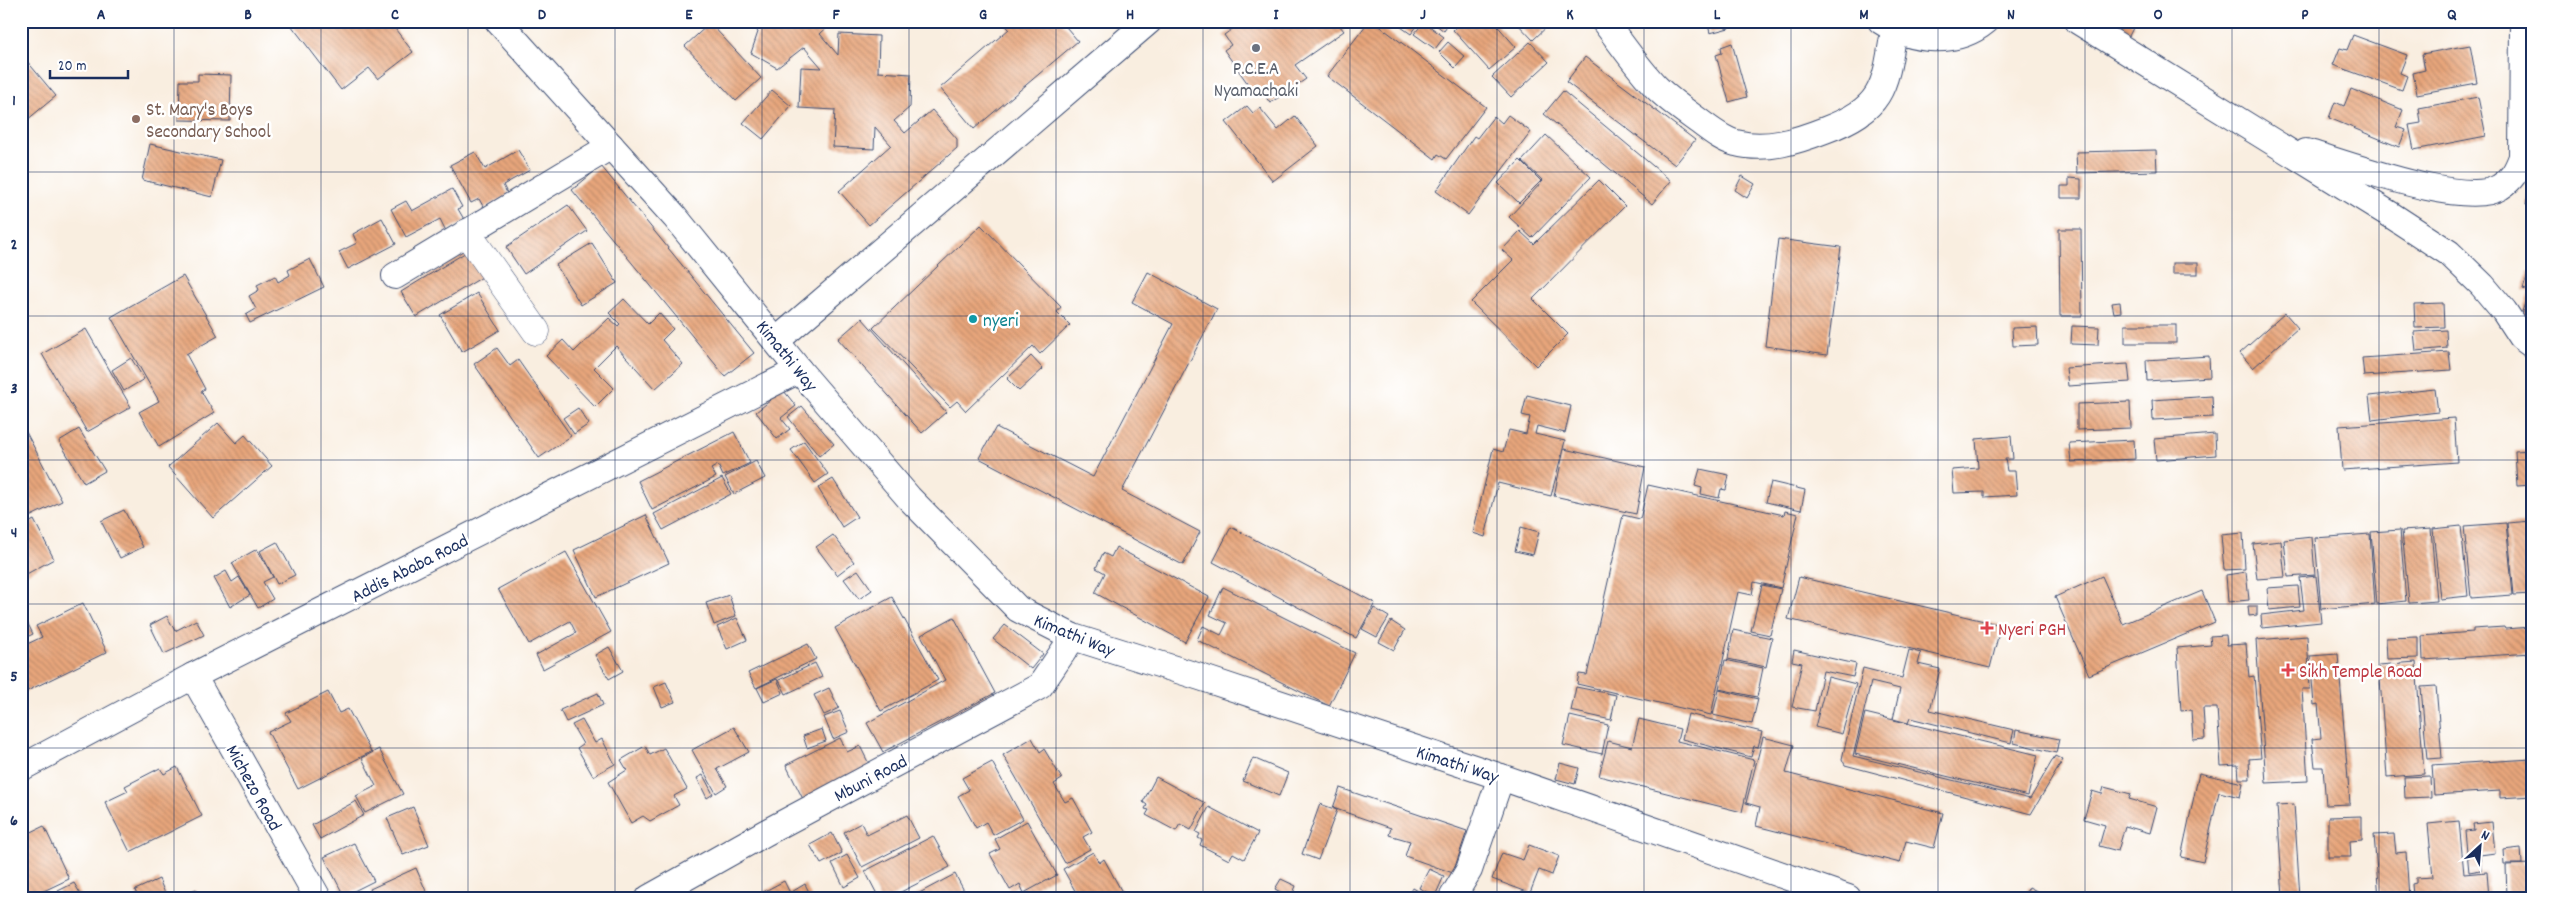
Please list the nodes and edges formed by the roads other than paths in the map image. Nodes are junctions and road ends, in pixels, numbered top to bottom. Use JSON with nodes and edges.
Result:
{"nodes":[{"id":1,"x":498,"y":21,"type":"edge"},
{"id":2,"x":1149,"y":21,"type":"edge"},
{"id":3,"x":1604,"y":21,"type":"edge"},
{"id":4,"x":1986,"y":21,"type":"edge"},
{"id":5,"x":2078,"y":21,"type":"edge"},
{"id":6,"x":2522,"y":21,"type":"edge"},
{"id":7,"x":1887,"y":25,"type":"edge"},
{"id":8,"x":2274,"y":142,"type":"junction"},
{"id":9,"x":611,"y":146,"type":"junction"},
{"id":10,"x":467,"y":233,"type":"junction"},
{"id":11,"x":395,"y":276,"type":"dead end"},
{"id":12,"x":536,"y":331,"type":"dead end"},
{"id":13,"x":776,"y":341,"type":"junction"},
{"id":14,"x":2532,"y":345,"type":"edge"},
{"id":15,"x":800,"y":370,"type":"junction"},
{"id":16,"x":1072,"y":637,"type":"junction"},
{"id":17,"x":193,"y":676,"type":"junction"},
{"id":18,"x":21,"y":768,"type":"edge"},
{"id":19,"x":1501,"y":777,"type":"junction"},
{"id":20,"x":318,"y":898,"type":"edge"},
{"id":21,"x":649,"y":898,"type":"edge"},
{"id":22,"x":1452,"y":898,"type":"edge"},
{"id":23,"x":1848,"y":898,"type":"edge"}],
"edges":[{"from":1,"to":9,"type":"street","name":"Kimathi Way"},
{"from":2,"to":13,"type":"street"},
{"from":3,"to":7,"type":"street"},
{"from":4,"to":7,"type":"street"},
{"from":5,"to":8,"type":"street"},
{"from":6,"to":8,"type":"street"},
{"from":8,"to":14,"type":"street"},
{"from":9,"to":10,"type":"street"},
{"from":9,"to":13,"type":"street","name":"Kimathi Way"},
{"from":10,"to":11,"type":"street"},
{"from":10,"to":12,"type":"street"},
{"from":13,"to":15,"type":"street","name":"Kimathi Way"},
{"from":15,"to":16,"type":"street","name":"Kimathi Way"},
{"from":15,"to":17,"type":"street","name":"Addis Ababa Road"},
{"from":16,"to":19,"type":"street","name":"Kimathi Way"},
{"from":16,"to":21,"type":"street","name":"Mbuni Road"},
{"from":17,"to":18,"type":"street","name":"Addis Ababa Road"},
{"from":17,"to":20,"type":"street","name":"Michezo Road"},
{"from":19,"to":22,"type":"street"},
{"from":19,"to":23,"type":"street","name":"Kimathi Way"}]}
